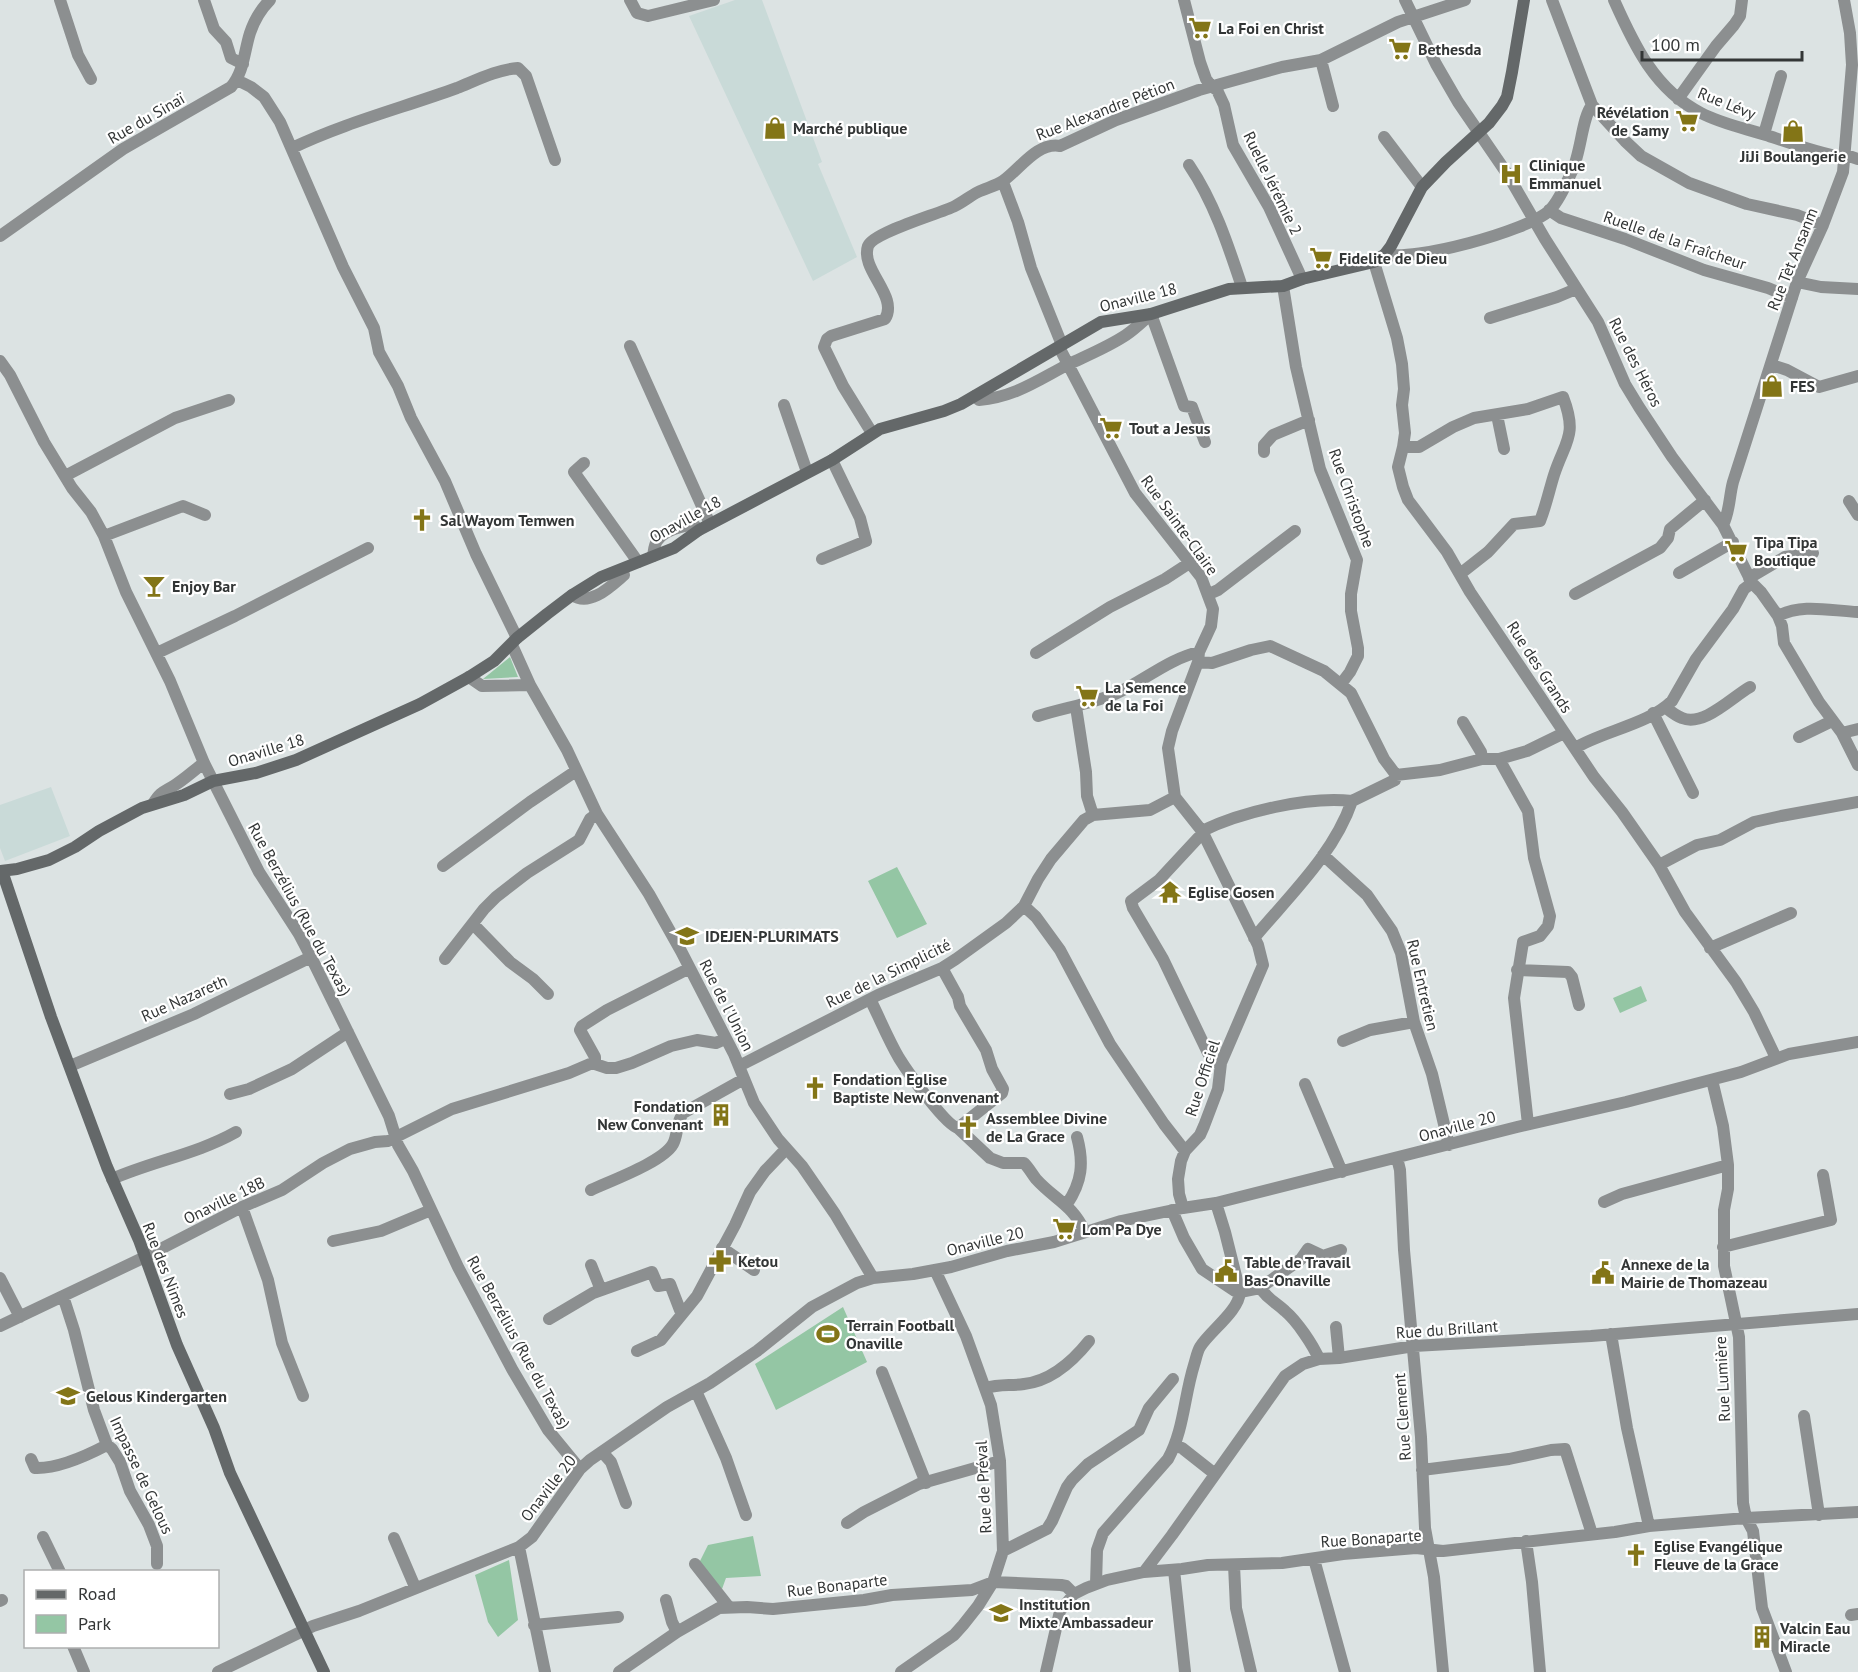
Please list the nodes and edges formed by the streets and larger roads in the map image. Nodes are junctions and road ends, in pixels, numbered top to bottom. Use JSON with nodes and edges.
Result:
{"nodes":[{"id":1,"x":60,"y":0,"type":"edge"},
{"id":2,"x":204,"y":0,"type":"edge"},
{"id":3,"x":270,"y":0,"type":"edge"},
{"id":4,"x":630,"y":0,"type":"edge"},
{"id":5,"x":714,"y":0,"type":"edge"},
{"id":6,"x":1184,"y":0,"type":"edge"},
{"id":7,"x":1406,"y":0,"type":"edge"},
{"id":8,"x":1465,"y":0,"type":"edge"},
{"id":9,"x":1524,"y":0,"type":"edge"},
{"id":10,"x":1552,"y":0,"type":"edge"},
{"id":11,"x":1614,"y":0,"type":"edge"},
{"id":12,"x":1742,"y":0,"type":"edge"},
{"id":13,"x":1844,"y":0,"type":"edge"},
{"id":14,"x":1413,"y":16,"type":"junction"},
{"id":15,"x":1322,"y":60,"type":"junction"},
{"id":16,"x":243,"y":64,"type":"junction"},
{"id":17,"x":1781,"y":76,"type":"dead end"},
{"id":18,"x":91,"y":79,"type":"dead end"},
{"id":19,"x":237,"y":80,"type":"junction"},
{"id":20,"x":1211,"y":86,"type":"junction"},
{"id":21,"x":1678,"y":99,"type":"junction"},
{"id":22,"x":1592,"y":105,"type":"junction"},
{"id":23,"x":1333,"y":106,"type":"dead end"},
{"id":24,"x":1477,"y":132,"type":"junction"},
{"id":25,"x":1764,"y":134,"type":"junction"},
{"id":26,"x":1384,"y":136,"type":"dead end"},
{"id":27,"x":292,"y":148,"type":"junction"},
{"id":28,"x":1850,"y":158,"type":"edge"},
{"id":29,"x":555,"y":159,"type":"dead end"},
{"id":30,"x":1189,"y":165,"type":"dead end"},
{"id":31,"x":1003,"y":182,"type":"junction"},
{"id":32,"x":1422,"y":188,"type":"junction"},
{"id":33,"x":1549,"y":210,"type":"junction"},
{"id":34,"x":1534,"y":220,"type":"junction"},
{"id":35,"x":1823,"y":225,"type":"junction"},
{"id":36,"x":0,"y":236,"type":"edge"},
{"id":37,"x":1385,"y":254,"type":"junction"},
{"id":38,"x":1374,"y":262,"type":"junction"},
{"id":39,"x":1302,"y":279,"type":"junction"},
{"id":40,"x":1797,"y":282,"type":"junction"},
{"id":41,"x":1283,"y":286,"type":"junction"},
{"id":42,"x":1242,"y":287,"type":"junction"},
{"id":43,"x":1576,"y":289,"type":"junction"},
{"id":44,"x":1858,"y":289,"type":"edge"},
{"id":45,"x":1792,"y":298,"type":"junction"},
{"id":46,"x":1151,"y":314,"type":"junction"},
{"id":47,"x":1490,"y":318,"type":"dead end"},
{"id":48,"x":630,"y":346,"type":"dead end"},
{"id":49,"x":1060,"y":346,"type":"junction"},
{"id":50,"x":0,"y":361,"type":"edge"},
{"id":51,"x":1068,"y":365,"type":"junction"},
{"id":52,"x":1772,"y":365,"type":"junction"},
{"id":53,"x":1858,"y":376,"type":"edge"},
{"id":54,"x":975,"y":396,"type":"junction"},
{"id":55,"x":229,"y":400,"type":"dead end"},
{"id":56,"x":784,"y":405,"type":"dead end"},
{"id":57,"x":1497,"y":415,"type":"junction"},
{"id":58,"x":1310,"y":420,"type":"junction"},
{"id":59,"x":872,"y":433,"type":"junction"},
{"id":60,"x":1205,"y":442,"type":"dead end"},
{"id":61,"x":1403,"y":447,"type":"junction"},
{"id":62,"x":1504,"y":448,"type":"dead end"},
{"id":63,"x":1264,"y":453,"type":"dead end"},
{"id":64,"x":832,"y":460,"type":"junction"},
{"id":65,"x":584,"y":463,"type":"dead end"},
{"id":66,"x":807,"y":472,"type":"junction"},
{"id":67,"x":65,"y":476,"type":"junction"},
{"id":68,"x":1705,"y":500,"type":"junction"},
{"id":69,"x":1849,"y":501,"type":"dead end"},
{"id":70,"x":205,"y":515,"type":"dead end"},
{"id":71,"x":1858,"y":515,"type":"edge"},
{"id":72,"x":1723,"y":525,"type":"junction"},
{"id":73,"x":705,"y":527,"type":"junction"},
{"id":74,"x":1295,"y":531,"type":"dead end"},
{"id":75,"x":104,"y":536,"type":"junction"},
{"id":76,"x":1733,"y":542,"type":"junction"},
{"id":77,"x":368,"y":548,"type":"dead end"},
{"id":78,"x":1813,"y":554,"type":"dead end"},
{"id":79,"x":822,"y":559,"type":"dead end"},
{"id":80,"x":638,"y":562,"type":"junction"},
{"id":81,"x":1191,"y":562,"type":"junction"},
{"id":82,"x":1679,"y":573,"type":"dead end"},
{"id":83,"x":1460,"y":574,"type":"junction"},
{"id":84,"x":624,"y":575,"type":"dead end"},
{"id":85,"x":1750,"y":580,"type":"junction"},
{"id":86,"x":1209,"y":594,"type":"junction"},
{"id":87,"x":1575,"y":594,"type":"dead end"},
{"id":88,"x":572,"y":595,"type":"junction"},
{"id":89,"x":1858,"y":612,"type":"edge"},
{"id":90,"x":1778,"y":616,"type":"junction"},
{"id":91,"x":515,"y":641,"type":"junction"},
{"id":92,"x":157,"y":653,"type":"junction"},
{"id":93,"x":1036,"y":653,"type":"dead end"},
{"id":94,"x":1198,"y":657,"type":"junction"},
{"id":95,"x":469,"y":677,"type":"junction"},
{"id":96,"x":1341,"y":684,"type":"junction"},
{"id":97,"x":530,"y":685,"type":"junction"},
{"id":98,"x":1750,"y":687,"type":"dead end"},
{"id":99,"x":1076,"y":706,"type":"junction"},
{"id":100,"x":1665,"y":707,"type":"junction"},
{"id":101,"x":1653,"y":713,"type":"junction"},
{"id":102,"x":1038,"y":716,"type":"dead end"},
{"id":103,"x":1832,"y":721,"type":"junction"},
{"id":104,"x":1463,"y":722,"type":"dead end"},
{"id":105,"x":1858,"y":729,"type":"edge"},
{"id":106,"x":1564,"y":733,"type":"junction"},
{"id":107,"x":1842,"y":733,"type":"junction"},
{"id":108,"x":1799,"y":737,"type":"dead end"},
{"id":109,"x":1575,"y":748,"type":"junction"},
{"id":110,"x":1482,"y":759,"type":"junction"},
{"id":111,"x":1499,"y":759,"type":"junction"},
{"id":112,"x":204,"y":763,"type":"junction"},
{"id":113,"x":1858,"y":765,"type":"edge"},
{"id":114,"x":576,"y":771,"type":"junction"},
{"id":115,"x":1396,"y":775,"type":"junction"},
{"id":116,"x":213,"y":781,"type":"junction"},
{"id":117,"x":1693,"y":793,"type":"dead end"},
{"id":118,"x":1175,"y":797,"type":"junction"},
{"id":119,"x":1352,"y":801,"type":"junction"},
{"id":120,"x":1858,"y":802,"type":"edge"},
{"id":121,"x":153,"y":804,"type":"junction"},
{"id":122,"x":597,"y":814,"type":"junction"},
{"id":123,"x":1093,"y":815,"type":"junction"},
{"id":124,"x":1203,"y":833,"type":"junction"},
{"id":125,"x":1323,"y":855,"type":"junction"},
{"id":126,"x":1659,"y":865,"type":"junction"},
{"id":127,"x":443,"y":867,"type":"dead end"},
{"id":128,"x":1,"y":871,"type":"edge"},
{"id":129,"x":1024,"y":906,"type":"junction"},
{"id":130,"x":1791,"y":913,"type":"dead end"},
{"id":131,"x":473,"y":924,"type":"junction"},
{"id":132,"x":1254,"y":938,"type":"junction"},
{"id":133,"x":1710,"y":948,"type":"junction"},
{"id":134,"x":311,"y":957,"type":"junction"},
{"id":135,"x":445,"y":959,"type":"dead end"},
{"id":136,"x":942,"y":968,"type":"junction"},
{"id":137,"x":688,"y":969,"type":"junction"},
{"id":138,"x":1517,"y":970,"type":"junction"},
{"id":139,"x":548,"y":994,"type":"dead end"},
{"id":140,"x":870,"y":999,"type":"junction"},
{"id":141,"x":1579,"y":1005,"type":"dead end"},
{"id":142,"x":1414,"y":1022,"type":"junction"},
{"id":143,"x":348,"y":1032,"type":"junction"},
{"id":144,"x":725,"y":1039,"type":"junction"},
{"id":145,"x":1343,"y":1041,"type":"dead end"},
{"id":146,"x":1858,"y":1042,"type":"edge"},
{"id":147,"x":1776,"y":1058,"type":"junction"},
{"id":148,"x":596,"y":1064,"type":"junction"},
{"id":149,"x":1221,"y":1064,"type":"junction"},
{"id":150,"x":70,"y":1066,"type":"junction"},
{"id":151,"x":739,"y":1066,"type":"junction"},
{"id":152,"x":744,"y":1079,"type":"junction"},
{"id":153,"x":1712,"y":1080,"type":"junction"},
{"id":154,"x":1305,"y":1084,"type":"dead end"},
{"id":155,"x":230,"y":1094,"type":"dead end"},
{"id":156,"x":1528,"y":1124,"type":"junction"},
{"id":157,"x":958,"y":1128,"type":"junction"},
{"id":158,"x":236,"y":1132,"type":"dead end"},
{"id":159,"x":396,"y":1137,"type":"junction"},
{"id":160,"x":1077,"y":1137,"type":"dead end"},
{"id":161,"x":1449,"y":1145,"type":"junction"},
{"id":162,"x":786,"y":1149,"type":"junction"},
{"id":163,"x":1185,"y":1151,"type":"junction"},
{"id":164,"x":1397,"y":1158,"type":"junction"},
{"id":165,"x":1728,"y":1165,"type":"junction"},
{"id":166,"x":1342,"y":1172,"type":"junction"},
{"id":167,"x":1823,"y":1175,"type":"dead end"},
{"id":168,"x":112,"y":1179,"type":"junction"},
{"id":169,"x":591,"y":1190,"type":"dead end"},
{"id":170,"x":1604,"y":1202,"type":"dead end"},
{"id":171,"x":1216,"y":1203,"type":"junction"},
{"id":172,"x":1067,"y":1204,"type":"junction"},
{"id":173,"x":242,"y":1207,"type":"junction"},
{"id":174,"x":1177,"y":1209,"type":"junction"},
{"id":175,"x":430,"y":1210,"type":"junction"},
{"id":176,"x":1085,"y":1233,"type":"junction"},
{"id":177,"x":333,"y":1241,"type":"dead end"},
{"id":178,"x":1723,"y":1247,"type":"junction"},
{"id":179,"x":722,"y":1248,"type":"junction"},
{"id":180,"x":1341,"y":1250,"type":"dead end"},
{"id":181,"x":145,"y":1257,"type":"junction"},
{"id":182,"x":591,"y":1265,"type":"dead end"},
{"id":183,"x":754,"y":1270,"type":"dead end"},
{"id":184,"x":935,"y":1270,"type":"junction"},
{"id":185,"x":0,"y":1278,"type":"edge"},
{"id":186,"x":873,"y":1278,"type":"junction"},
{"id":187,"x":1260,"y":1288,"type":"junction"},
{"id":188,"x":601,"y":1290,"type":"junction"},
{"id":189,"x":1240,"y":1292,"type":"junction"},
{"id":190,"x":63,"y":1296,"type":"junction"},
{"id":191,"x":683,"y":1312,"type":"junction"},
{"id":192,"x":1858,"y":1314,"type":"edge"},
{"id":193,"x":20,"y":1317,"type":"junction"},
{"id":194,"x":549,"y":1319,"type":"dead end"},
{"id":195,"x":1736,"y":1324,"type":"junction"},
{"id":196,"x":0,"y":1326,"type":"edge"},
{"id":197,"x":1336,"y":1327,"type":"dead end"},
{"id":198,"x":1611,"y":1334,"type":"junction"},
{"id":199,"x":1089,"y":1341,"type":"dead end"},
{"id":200,"x":1414,"y":1346,"type":"junction"},
{"id":201,"x":637,"y":1351,"type":"dead end"},
{"id":202,"x":1339,"y":1358,"type":"junction"},
{"id":203,"x":1319,"y":1359,"type":"junction"},
{"id":204,"x":882,"y":1372,"type":"dead end"},
{"id":205,"x":1173,"y":1378,"type":"dead end"},
{"id":206,"x":986,"y":1388,"type":"junction"},
{"id":207,"x":696,"y":1390,"type":"junction"},
{"id":208,"x":303,"y":1396,"type":"dead end"},
{"id":209,"x":1804,"y":1416,"type":"dead end"},
{"id":210,"x":106,"y":1445,"type":"junction"},
{"id":211,"x":1175,"y":1446,"type":"junction"},
{"id":212,"x":603,"y":1453,"type":"junction"},
{"id":213,"x":31,"y":1459,"type":"dead end"},
{"id":214,"x":1000,"y":1461,"type":"junction"},
{"id":215,"x":580,"y":1469,"type":"junction"},
{"id":216,"x":1422,"y":1470,"type":"junction"},
{"id":217,"x":1215,"y":1474,"type":"junction"},
{"id":218,"x":926,"y":1483,"type":"junction"},
{"id":219,"x":626,"y":1503,"type":"dead end"},
{"id":220,"x":1858,"y":1512,"type":"edge"},
{"id":221,"x":746,"y":1515,"type":"dead end"},
{"id":222,"x":1819,"y":1515,"type":"junction"},
{"id":223,"x":1746,"y":1518,"type":"junction"},
{"id":224,"x":847,"y":1523,"type":"dead end"},
{"id":225,"x":1649,"y":1526,"type":"junction"},
{"id":226,"x":1592,"y":1534,"type":"junction"},
{"id":227,"x":43,"y":1537,"type":"dead end"},
{"id":228,"x":394,"y":1538,"type":"dead end"},
{"id":229,"x":1526,"y":1541,"type":"junction"},
{"id":230,"x":519,"y":1547,"type":"junction"},
{"id":231,"x":1428,"y":1550,"type":"junction"},
{"id":232,"x":1003,"y":1551,"type":"junction"},
{"id":233,"x":1314,"y":1559,"type":"junction"},
{"id":234,"x":157,"y":1564,"type":"dead end"},
{"id":235,"x":695,"y":1564,"type":"dead end"},
{"id":236,"x":1234,"y":1565,"type":"junction"},
{"id":237,"x":59,"y":1570,"type":"edge"},
{"id":238,"x":1174,"y":1570,"type":"junction"},
{"id":239,"x":1144,"y":1572,"type":"junction"},
{"id":240,"x":993,"y":1582,"type":"junction"},
{"id":241,"x":1096,"y":1584,"type":"junction"},
{"id":242,"x":415,"y":1587,"type":"junction"},
{"id":243,"x":1074,"y":1594,"type":"junction"},
{"id":244,"x":666,"y":1600,"type":"dead end"},
{"id":245,"x":728,"y":1606,"type":"junction"},
{"id":246,"x":618,"y":1617,"type":"dead end"},
{"id":247,"x":534,"y":1625,"type":"junction"},
{"id":248,"x":304,"y":1630,"type":"junction"},
{"id":249,"x":677,"y":1632,"type":"junction"},
{"id":250,"x":73,"y":1648,"type":"edge"},
{"id":251,"x":84,"y":1672,"type":"edge"},
{"id":252,"x":218,"y":1672,"type":"edge"},
{"id":253,"x":324,"y":1672,"type":"edge"},
{"id":254,"x":545,"y":1672,"type":"edge"},
{"id":255,"x":619,"y":1672,"type":"edge"},
{"id":256,"x":901,"y":1672,"type":"edge"},
{"id":257,"x":1046,"y":1672,"type":"edge"},
{"id":258,"x":1185,"y":1672,"type":"edge"},
{"id":259,"x":1251,"y":1672,"type":"edge"},
{"id":260,"x":1345,"y":1672,"type":"edge"},
{"id":261,"x":1443,"y":1672,"type":"edge"},
{"id":262,"x":1540,"y":1672,"type":"edge"},
{"id":263,"x":1786,"y":1672,"type":"edge"}],
"edges":[{"from":1,"to":18,"type":"street"},
{"from":2,"to":16,"type":"street"},
{"from":3,"to":16,"type":"street"},
{"from":4,"to":5,"type":"street"},
{"from":6,"to":20,"type":"street","name":"Ruelle Jérémie 2"},
{"from":7,"to":14,"type":"street","name":"Rue des Héros"},
{"from":8,"to":14,"type":"street","name":"Rue Alexandre Pétion"},
{"from":9,"to":24,"type":"street"},
{"from":10,"to":22,"type":"street"},
{"from":11,"to":21,"type":"street","name":"Rue Lévy"},
{"from":12,"to":21,"type":"street"},
{"from":13,"to":28,"type":"street","name":"Rue Tèt Ansanm"},
{"from":14,"to":15,"type":"street","name":"Rue Alexandre Pétion"},
{"from":14,"to":24,"type":"street","name":"Rue des Héros"},
{"from":15,"to":20,"type":"street","name":"Rue Alexandre Pétion"},
{"from":15,"to":23,"type":"street"},
{"from":16,"to":19,"type":"street"},
{"from":17,"to":25,"type":"street"},
{"from":19,"to":27,"type":"street","name":"Rue de l'Union"},
{"from":19,"to":36,"type":"street","name":"Rue du Sinaï"},
{"from":20,"to":31,"type":"street","name":"Rue Alexandre Pétion"},
{"from":20,"to":39,"type":"street","name":"Ruelle Jérémie 2"},
{"from":21,"to":25,"type":"street","name":"Rue Lévy"},
{"from":22,"to":33,"type":"street"},
{"from":22,"to":35,"type":"street"},
{"from":24,"to":32,"type":"street"},
{"from":24,"to":34,"type":"street","name":"Rue des Héros"},
{"from":25,"to":28,"type":"street","name":"Rue Lévy"},
{"from":26,"to":32,"type":"street"},
{"from":27,"to":29,"type":"street"},
{"from":27,"to":91,"type":"street","name":"Rue de l'Union"},
{"from":28,"to":35,"type":"street","name":"Rue Tèt Ansanm"},
{"from":30,"to":42,"type":"street"},
{"from":31,"to":49,"type":"street","name":"Rue Sainte-Claire"},
{"from":31,"to":59,"type":"street","name":"Rue Alexandre Pétion"},
{"from":32,"to":37,"type":"street"},
{"from":33,"to":34,"type":"street"},
{"from":33,"to":45,"type":"street","name":"Ruelle de la Fraîcheur"},
{"from":34,"to":37,"type":"street"},
{"from":34,"to":43,"type":"street","name":"Rue des Héros"},
{"from":35,"to":40,"type":"street","name":"Rue Tèt Ansanm"},
{"from":37,"to":38,"type":"street"},
{"from":38,"to":39,"type":"street","name":"Onaville 18"},
{"from":38,"to":61,"type":"street","name":"Rue des Grands"},
{"from":39,"to":41,"type":"street","name":"Onaville 18"},
{"from":40,"to":44,"type":"street"},
{"from":40,"to":45,"type":"street","name":"Rue Tèt Ansanm"},
{"from":41,"to":42,"type":"street","name":"Onaville 18"},
{"from":41,"to":58,"type":"street","name":"Rue Christophe"},
{"from":42,"to":46,"type":"street","name":"Onaville 18"},
{"from":43,"to":47,"type":"street"},
{"from":43,"to":68,"type":"street","name":"Rue des Héros"},
{"from":45,"to":52,"type":"street","name":"Rue Tèt Ansanm"},
{"from":46,"to":49,"type":"street","name":"Onaville 18"},
{"from":46,"to":51,"type":"street"},
{"from":46,"to":60,"type":"street"},
{"from":48,"to":73,"type":"street"},
{"from":49,"to":51,"type":"street","name":"Rue Sainte-Claire"},
{"from":49,"to":54,"type":"street","name":"Onaville 18"},
{"from":50,"to":67,"type":"street","name":"Rue Berzélius (Rue du Texas)"},
{"from":51,"to":54,"type":"street"},
{"from":51,"to":81,"type":"street","name":"Rue Sainte-Claire"},
{"from":52,"to":53,"type":"street"},
{"from":52,"to":72,"type":"street","name":"Rue Tèt Ansanm"},
{"from":54,"to":59,"type":"street","name":"Onaville 18"},
{"from":55,"to":67,"type":"street"},
{"from":56,"to":66,"type":"street"},
{"from":57,"to":61,"type":"street"},
{"from":57,"to":62,"type":"street"},
{"from":57,"to":83,"type":"street"},
{"from":58,"to":63,"type":"street"},
{"from":58,"to":96,"type":"street","name":"Rue Christophe"},
{"from":59,"to":64,"type":"street","name":"Onaville 18"},
{"from":61,"to":83,"type":"street","name":"Rue des Grands"},
{"from":64,"to":66,"type":"street","name":"Onaville 18"},
{"from":64,"to":79,"type":"street"},
{"from":65,"to":80,"type":"street"},
{"from":66,"to":73,"type":"street","name":"Onaville 18"},
{"from":67,"to":75,"type":"street","name":"Rue Berzélius (Rue du Texas)"},
{"from":68,"to":72,"type":"street","name":"Rue des Héros"},
{"from":68,"to":87,"type":"street"},
{"from":69,"to":71,"type":"street"},
{"from":70,"to":75,"type":"street"},
{"from":72,"to":76,"type":"street","name":"Rue des Héros"},
{"from":73,"to":80,"type":"street","name":"Onaville 18"},
{"from":74,"to":86,"type":"street"},
{"from":75,"to":92,"type":"street","name":"Rue Berzélius (Rue du Texas)"},
{"from":76,"to":82,"type":"street"},
{"from":76,"to":85,"type":"street","name":"Rue des Héros"},
{"from":77,"to":92,"type":"street"},
{"from":78,"to":85,"type":"street"},
{"from":80,"to":88,"type":"street","name":"Onaville 18"},
{"from":81,"to":86,"type":"street","name":"Rue Sainte-Claire"},
{"from":81,"to":93,"type":"street"},
{"from":83,"to":106,"type":"street","name":"Rue des Grands"},
{"from":84,"to":88,"type":"street"},
{"from":85,"to":90,"type":"street","name":"Rue des Héros"},
{"from":85,"to":100,"type":"street"},
{"from":86,"to":94,"type":"street","name":"Rue Sainte-Claire"},
{"from":88,"to":91,"type":"street","name":"Onaville 18"},
{"from":89,"to":90,"type":"street"},
{"from":90,"to":103,"type":"street","name":"Rue des Héros"},
{"from":91,"to":95,"type":"street","name":"Onaville 18"},
{"from":91,"to":97,"type":"street","name":"Rue de l'Union"},
{"from":92,"to":112,"type":"street","name":"Rue Berzélius (Rue du Texas)"},
{"from":94,"to":96,"type":"street"},
{"from":94,"to":99,"type":"street"},
{"from":94,"to":118,"type":"street","name":"Rue Sainte-Claire"},
{"from":95,"to":97,"type":"street"},
{"from":95,"to":116,"type":"street","name":"Onaville 18"},
{"from":96,"to":115,"type":"street"},
{"from":97,"to":114,"type":"street","name":"Rue de l'Union"},
{"from":98,"to":100,"type":"street"},
{"from":99,"to":102,"type":"street"},
{"from":99,"to":123,"type":"street"},
{"from":100,"to":101,"type":"street"},
{"from":101,"to":109,"type":"street"},
{"from":101,"to":117,"type":"street"},
{"from":103,"to":107,"type":"street","name":"Rue des Héros"},
{"from":103,"to":108,"type":"street"},
{"from":104,"to":110,"type":"street"},
{"from":105,"to":107,"type":"street"},
{"from":106,"to":109,"type":"street","name":"Rue des Grands"},
{"from":106,"to":111,"type":"street"},
{"from":107,"to":113,"type":"street","name":"Rue des Héros"},
{"from":109,"to":126,"type":"street","name":"Rue des Grands"},
{"from":110,"to":111,"type":"street"},
{"from":110,"to":115,"type":"street"},
{"from":111,"to":138,"type":"street"},
{"from":112,"to":116,"type":"street","name":"Rue Berzélius (Rue du Texas)"},
{"from":112,"to":121,"type":"street"},
{"from":114,"to":122,"type":"street","name":"Rue de l'Union"},
{"from":114,"to":127,"type":"street"},
{"from":115,"to":119,"type":"street"},
{"from":116,"to":121,"type":"street","name":"Onaville 18"},
{"from":116,"to":134,"type":"street","name":"Rue Berzélius (Rue du Texas)"},
{"from":118,"to":123,"type":"street"},
{"from":118,"to":124,"type":"street"},
{"from":119,"to":124,"type":"street"},
{"from":119,"to":125,"type":"street"},
{"from":120,"to":126,"type":"street"},
{"from":121,"to":128,"type":"street","name":"Onaville 18"},
{"from":122,"to":131,"type":"street"},
{"from":122,"to":137,"type":"street","name":"Rue de l'Union"},
{"from":123,"to":129,"type":"street","name":"Rue de la Simplicité"},
{"from":124,"to":132,"type":"street"},
{"from":124,"to":149,"type":"street"},
{"from":125,"to":132,"type":"street"},
{"from":125,"to":142,"type":"street","name":"Rue Entretien"},
{"from":126,"to":133,"type":"street","name":"Rue des Grands"},
{"from":128,"to":150,"type":"street","name":"Rue des Nimes"},
{"from":129,"to":136,"type":"street","name":"Rue de la Simplicité"},
{"from":129,"to":163,"type":"street"},
{"from":130,"to":133,"type":"street"},
{"from":131,"to":135,"type":"street"},
{"from":131,"to":139,"type":"street"},
{"from":132,"to":149,"type":"street","name":"Rue Officiel"},
{"from":133,"to":147,"type":"street","name":"Rue des Grands"},
{"from":134,"to":143,"type":"street","name":"Rue Berzélius (Rue du Texas)"},
{"from":134,"to":150,"type":"street","name":"Rue Nazareth"},
{"from":136,"to":140,"type":"street","name":"Rue de la Simplicité"},
{"from":136,"to":157,"type":"street"},
{"from":137,"to":144,"type":"street","name":"Rue de l'Union"},
{"from":137,"to":148,"type":"street"},
{"from":138,"to":141,"type":"street"},
{"from":138,"to":156,"type":"street"},
{"from":140,"to":151,"type":"street","name":"Rue de la Simplicité"},
{"from":140,"to":157,"type":"street"},
{"from":142,"to":145,"type":"street"},
{"from":142,"to":161,"type":"street","name":"Rue Entretien"},
{"from":143,"to":155,"type":"street"},
{"from":143,"to":159,"type":"street","name":"Rue Berzélius (Rue du Texas)"},
{"from":144,"to":148,"type":"street"},
{"from":144,"to":151,"type":"street","name":"Rue de l'Union"},
{"from":146,"to":147,"type":"street","name":"Onaville 20"},
{"from":147,"to":153,"type":"street","name":"Onaville 20"},
{"from":148,"to":159,"type":"street","name":"Onaville 18B"},
{"from":149,"to":163,"type":"street","name":"Rue Officiel"},
{"from":150,"to":168,"type":"street","name":"Rue des Nimes"},
{"from":151,"to":152,"type":"street","name":"Rue de l'Union"},
{"from":152,"to":162,"type":"street","name":"Rue de l'Union"},
{"from":152,"to":169,"type":"street"},
{"from":153,"to":156,"type":"street","name":"Onaville 20"},
{"from":153,"to":165,"type":"street","name":"Rue Lumière"},
{"from":154,"to":166,"type":"street"},
{"from":156,"to":161,"type":"street","name":"Onaville 20"},
{"from":157,"to":172,"type":"street"},
{"from":158,"to":168,"type":"street"},
{"from":159,"to":173,"type":"street","name":"Onaville 18B"},
{"from":159,"to":175,"type":"street","name":"Rue Berzélius (Rue du Texas)"},
{"from":160,"to":172,"type":"street"},
{"from":161,"to":164,"type":"street","name":"Onaville 20"},
{"from":162,"to":179,"type":"street"},
{"from":162,"to":186,"type":"street","name":"Rue de l'Union"},
{"from":163,"to":174,"type":"street","name":"Rue Officiel"},
{"from":164,"to":166,"type":"street","name":"Onaville 20"},
{"from":164,"to":200,"type":"street","name":"Rue Clement"},
{"from":165,"to":170,"type":"street"},
{"from":165,"to":178,"type":"street","name":"Rue Lumière"},
{"from":166,"to":171,"type":"street","name":"Onaville 20"},
{"from":167,"to":178,"type":"street"},
{"from":168,"to":181,"type":"street","name":"Rue des Nimes"},
{"from":171,"to":174,"type":"street","name":"Onaville 20"},
{"from":171,"to":189,"type":"street"},
{"from":172,"to":176,"type":"street"},
{"from":173,"to":181,"type":"street","name":"Onaville 18B"},
{"from":173,"to":208,"type":"street"},
{"from":174,"to":176,"type":"street","name":"Onaville 20"},
{"from":174,"to":189,"type":"street","name":"Rue Officiel"},
{"from":175,"to":177,"type":"street"},
{"from":175,"to":215,"type":"street","name":"Rue Berzélius (Rue du Texas)"},
{"from":176,"to":184,"type":"street","name":"Onaville 20"},
{"from":178,"to":195,"type":"street","name":"Rue Lumière"},
{"from":179,"to":183,"type":"street"},
{"from":179,"to":191,"type":"street"},
{"from":180,"to":187,"type":"street"},
{"from":181,"to":190,"type":"street","name":"Onaville 18B"},
{"from":181,"to":248,"type":"street","name":"Rue des Nimes"},
{"from":182,"to":188,"type":"street"},
{"from":184,"to":186,"type":"street","name":"Onaville 20"},
{"from":184,"to":206,"type":"street","name":"Rue de Préval"},
{"from":185,"to":193,"type":"street"},
{"from":186,"to":207,"type":"street","name":"Onaville 20"},
{"from":187,"to":189,"type":"street"},
{"from":187,"to":203,"type":"street"},
{"from":188,"to":191,"type":"street"},
{"from":188,"to":194,"type":"street"},
{"from":189,"to":211,"type":"street"},
{"from":190,"to":193,"type":"street","name":"Onaville 18B"},
{"from":190,"to":210,"type":"street","name":"Impasse de Gelous"},
{"from":191,"to":201,"type":"street"},
{"from":192,"to":195,"type":"street","name":"Rue du Brillant"},
{"from":193,"to":196,"type":"street","name":"Onaville 18B"},
{"from":195,"to":198,"type":"street","name":"Rue du Brillant"},
{"from":195,"to":223,"type":"street","name":"Rue Lumière"},
{"from":197,"to":202,"type":"street"},
{"from":198,"to":200,"type":"street","name":"Rue du Brillant"},
{"from":198,"to":225,"type":"street"},
{"from":199,"to":206,"type":"street"},
{"from":200,"to":202,"type":"street","name":"Rue du Brillant"},
{"from":200,"to":216,"type":"street","name":"Rue Clement"},
{"from":202,"to":203,"type":"street","name":"Rue du Brillant"},
{"from":203,"to":217,"type":"street","name":"Rue du Brillant"},
{"from":204,"to":218,"type":"street"},
{"from":205,"to":232,"type":"street"},
{"from":206,"to":214,"type":"street","name":"Rue de Préval"},
{"from":207,"to":212,"type":"street","name":"Onaville 20"},
{"from":207,"to":221,"type":"street"},
{"from":209,"to":222,"type":"street"},
{"from":210,"to":213,"type":"street"},
{"from":210,"to":234,"type":"street","name":"Impasse de Gelous"},
{"from":211,"to":217,"type":"street"},
{"from":211,"to":241,"type":"street"},
{"from":212,"to":215,"type":"street","name":"Onaville 20"},
{"from":212,"to":219,"type":"street"},
{"from":214,"to":218,"type":"street"},
{"from":214,"to":232,"type":"street","name":"Rue de Préval"},
{"from":215,"to":230,"type":"street","name":"Onaville 20"},
{"from":216,"to":226,"type":"street"},
{"from":216,"to":231,"type":"street","name":"Rue Clement"},
{"from":217,"to":239,"type":"street","name":"Rue du Brillant"},
{"from":218,"to":224,"type":"street"},
{"from":220,"to":222,"type":"street","name":"Rue Bonaparte"},
{"from":222,"to":223,"type":"street","name":"Rue Bonaparte"},
{"from":223,"to":225,"type":"street","name":"Rue Bonaparte"},
{"from":223,"to":263,"type":"street","name":"Rue Lumière"},
{"from":225,"to":226,"type":"street","name":"Rue Bonaparte"},
{"from":226,"to":229,"type":"street","name":"Rue Bonaparte"},
{"from":227,"to":237,"type":"street"},
{"from":228,"to":242,"type":"street"},
{"from":229,"to":231,"type":"street","name":"Rue Bonaparte"},
{"from":229,"to":262,"type":"street"},
{"from":230,"to":242,"type":"street","name":"Onaville 20"},
{"from":230,"to":247,"type":"street"},
{"from":231,"to":233,"type":"street","name":"Rue Bonaparte"},
{"from":231,"to":261,"type":"street","name":"Rue Clement"},
{"from":232,"to":240,"type":"street","name":"Rue de Préval"},
{"from":233,"to":236,"type":"street","name":"Rue Bonaparte"},
{"from":233,"to":260,"type":"street"},
{"from":235,"to":245,"type":"street"},
{"from":236,"to":238,"type":"street","name":"Rue Bonaparte"},
{"from":236,"to":259,"type":"street"},
{"from":238,"to":239,"type":"street","name":"Rue Bonaparte"},
{"from":238,"to":258,"type":"street"},
{"from":239,"to":241,"type":"street","name":"Rue Bonaparte"},
{"from":240,"to":243,"type":"street","name":"Rue Bonaparte"},
{"from":240,"to":245,"type":"street","name":"Rue Bonaparte"},
{"from":240,"to":256,"type":"street","name":"Rue de Préval"},
{"from":241,"to":243,"type":"street","name":"Rue Bonaparte"},
{"from":242,"to":248,"type":"street","name":"Onaville 20"},
{"from":243,"to":257,"type":"street"},
{"from":244,"to":249,"type":"street"},
{"from":245,"to":249,"type":"street","name":"Rue Bonaparte"},
{"from":246,"to":247,"type":"street"},
{"from":247,"to":254,"type":"street"},
{"from":248,"to":252,"type":"street","name":"Onaville 20"},
{"from":248,"to":253,"type":"street","name":"Rue des Nimes"},
{"from":249,"to":255,"type":"street","name":"Rue Bonaparte"},
{"from":250,"to":251,"type":"street"}]}
